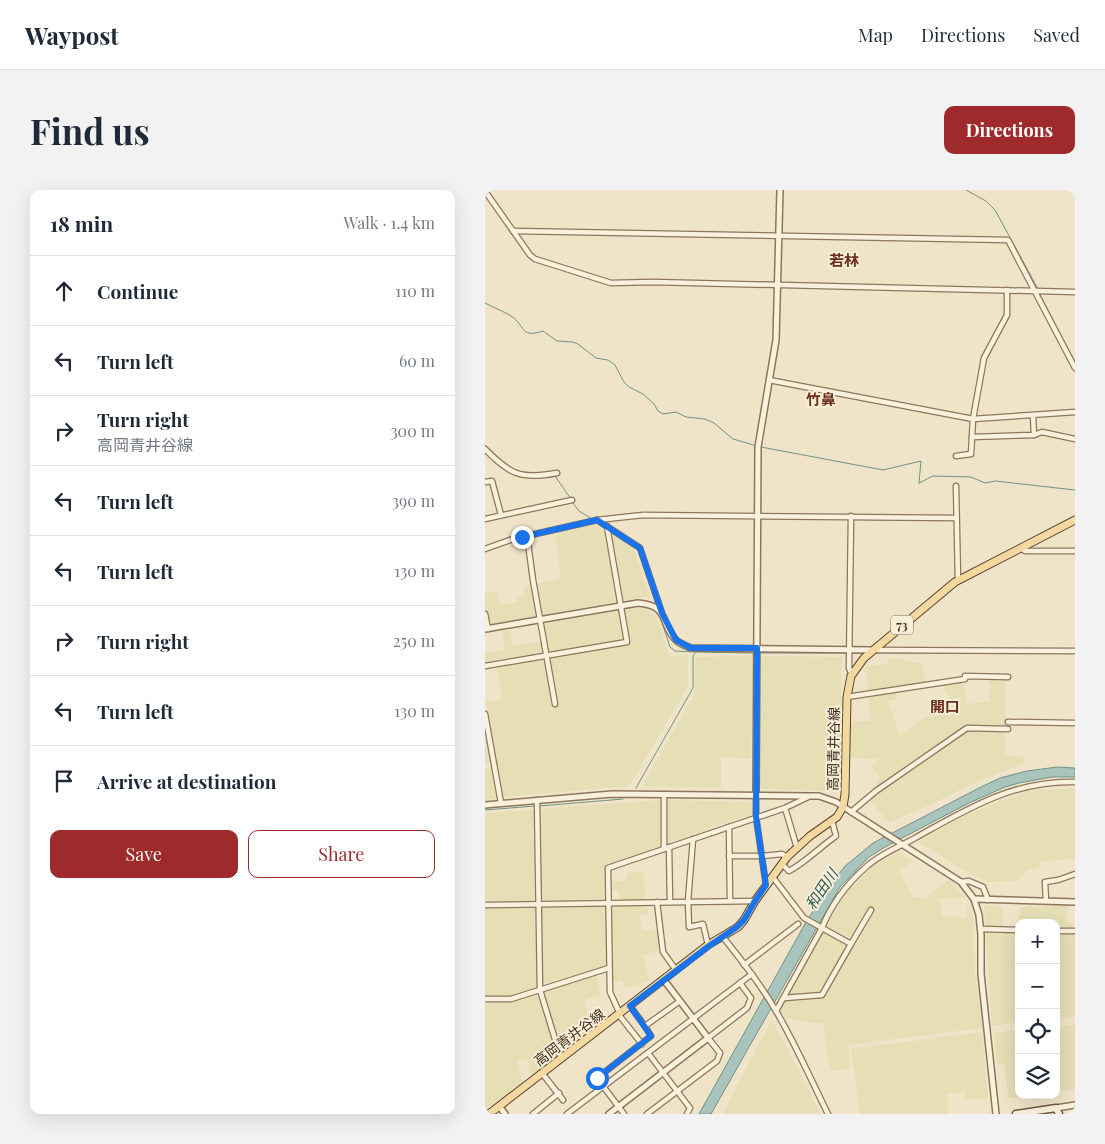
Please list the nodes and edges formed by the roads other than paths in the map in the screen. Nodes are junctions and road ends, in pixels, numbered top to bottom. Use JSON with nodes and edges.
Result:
{"nodes":[{"id":1,"x":779,"y":190,"type":"edge"},
{"id":2,"x":485,"y":191,"type":"edge"},
{"id":3,"x":513,"y":230,"type":"junction"},
{"id":4,"x":779,"y":235,"type":"junction"},
{"id":5,"x":778,"y":286,"type":"junction"},
{"id":6,"x":1007,"y":290,"type":"junction"},
{"id":7,"x":1035,"y":290,"type":"junction"},
{"id":8,"x":1075,"y":292,"type":"edge"},
{"id":9,"x":1075,"y":368,"type":"edge"},
{"id":10,"x":769,"y":380,"type":"junction"},
{"id":11,"x":1075,"y":412,"type":"edge"},
{"id":12,"x":1033,"y":416,"type":"junction"},
{"id":13,"x":973,"y":419,"type":"junction"},
{"id":14,"x":1034,"y":435,"type":"junction"},
{"id":15,"x":972,"y":437,"type":"junction"},
{"id":16,"x":1075,"y":439,"type":"edge"},
{"id":17,"x":485,"y":449,"type":"edge"},
{"id":18,"x":956,"y":456,"type":"dead end"},
{"id":19,"x":557,"y":473,"type":"dead end"},
{"id":20,"x":485,"y":482,"type":"edge"},
{"id":21,"x":956,"y":486,"type":"dead end"},
{"id":22,"x":572,"y":500,"type":"dead end"},
{"id":23,"x":501,"y":515,"type":"junction"},
{"id":24,"x":851,"y":516,"type":"junction"},
{"id":25,"x":758,"y":517,"type":"junction"},
{"id":26,"x":956,"y":518,"type":"junction"},
{"id":27,"x":485,"y":519,"type":"edge"},
{"id":28,"x":597,"y":520,"type":"junction"},
{"id":29,"x":1075,"y":520,"type":"edge"},
{"id":30,"x":607,"y":526,"type":"junction"},
{"id":31,"x":527,"y":536,"type":"junction"},
{"id":32,"x":485,"y":548,"type":"edge"},
{"id":33,"x":1021,"y":548,"type":"junction"},
{"id":34,"x":1075,"y":551,"type":"edge"},
{"id":35,"x":958,"y":580,"type":"junction"},
{"id":36,"x":620,"y":605,"type":"junction"},
{"id":37,"x":662,"y":613,"type":"junction"},
{"id":38,"x":485,"y":614,"type":"edge"},
{"id":39,"x":540,"y":619,"type":"junction"},
{"id":40,"x":486,"y":629,"type":"edge"},
{"id":41,"x":757,"y":648,"type":"junction"},
{"id":42,"x":849,"y":649,"type":"junction"},
{"id":43,"x":872,"y":650,"type":"junction"},
{"id":44,"x":1075,"y":651,"type":"edge"},
{"id":45,"x":546,"y":656,"type":"junction"},
{"id":46,"x":485,"y":666,"type":"edge"},
{"id":47,"x":852,"y":675,"type":"junction"},
{"id":48,"x":1008,"y":678,"type":"dead end"},
{"id":49,"x":847,"y":697,"type":"junction"},
{"id":50,"x":555,"y":704,"type":"dead end"},
{"id":51,"x":485,"y":714,"type":"edge"},
{"id":52,"x":1008,"y":722,"type":"dead end"},
{"id":53,"x":1075,"y":723,"type":"edge"},
{"id":54,"x":1007,"y":729,"type":"dead end"},
{"id":55,"x":1075,"y":782,"type":"edge"},
{"id":56,"x":664,"y":794,"type":"junction"},
{"id":57,"x":756,"y":795,"type":"junction"},
{"id":58,"x":810,"y":796,"type":"junction"},
{"id":59,"x":537,"y":800,"type":"junction"},
{"id":60,"x":501,"y":804,"type":"junction"},
{"id":61,"x":485,"y":805,"type":"edge"},
{"id":62,"x":843,"y":807,"type":"junction"},
{"id":63,"x":785,"y":808,"type":"junction"},
{"id":64,"x":851,"y":812,"type":"junction"},
{"id":65,"x":756,"y":817,"type":"junction"},
{"id":66,"x":832,"y":821,"type":"junction"},
{"id":67,"x":729,"y":827,"type":"junction"},
{"id":68,"x":693,"y":839,"type":"junction"},
{"id":69,"x":902,"y":844,"type":"junction"},
{"id":70,"x":667,"y":848,"type":"junction"},
{"id":71,"x":797,"y":848,"type":"junction"},
{"id":72,"x":729,"y":856,"type":"junction"},
{"id":73,"x":762,"y":856,"type":"junction"},
{"id":74,"x":787,"y":857,"type":"junction"},
{"id":75,"x":782,"y":864,"type":"junction"},
{"id":76,"x":1075,"y":874,"type":"edge"},
{"id":77,"x":773,"y":876,"type":"junction"},
{"id":78,"x":961,"y":882,"type":"junction"},
{"id":79,"x":766,"y":885,"type":"junction"},
{"id":80,"x":974,"y":899,"type":"junction"},
{"id":81,"x":988,"y":900,"type":"junction"},
{"id":82,"x":730,"y":901,"type":"junction"},
{"id":83,"x":755,"y":901,"type":"junction"},
{"id":84,"x":1046,"y":901,"type":"junction"},
{"id":85,"x":657,"y":902,"type":"junction"},
{"id":86,"x":670,"y":902,"type":"junction"},
{"id":87,"x":688,"y":902,"type":"junction"},
{"id":88,"x":1075,"y":902,"type":"edge"},
{"id":89,"x":609,"y":903,"type":"junction"},
{"id":90,"x":485,"y":905,"type":"edge"},
{"id":91,"x":538,"y":905,"type":"junction"},
{"id":92,"x":871,"y":910,"type":"dead end"},
{"id":93,"x":798,"y":924,"type":"dead end"},
{"id":94,"x":822,"y":928,"type":"junction"},
{"id":95,"x":982,"y":928,"type":"dead end"},
{"id":96,"x":1015,"y":930,"type":"edge"},
{"id":97,"x":1060,"y":931,"type":"edge"},
{"id":98,"x":1075,"y":931,"type":"edge"},
{"id":99,"x":723,"y":936,"type":"junction"},
{"id":100,"x":851,"y":944,"type":"junction"},
{"id":101,"x":709,"y":946,"type":"junction"},
{"id":102,"x":744,"y":965,"type":"junction"},
{"id":103,"x":609,"y":968,"type":"junction"},
{"id":104,"x":676,"y":970,"type":"junction"},
{"id":105,"x":752,"y":974,"type":"junction"},
{"id":106,"x":664,"y":980,"type":"junction"},
{"id":107,"x":740,"y":983,"type":"junction"},
{"id":108,"x":540,"y":990,"type":"junction"},
{"id":109,"x":784,"y":998,"type":"junction"},
{"id":110,"x":485,"y":999,"type":"edge"},
{"id":111,"x":680,"y":1001,"type":"junction"},
{"id":112,"x":630,"y":1006,"type":"junction"},
{"id":113,"x":776,"y":1011,"type":"junction"},
{"id":114,"x":619,"y":1014,"type":"junction"},
{"id":115,"x":693,"y":1018,"type":"junction"},
{"id":116,"x":645,"y":1026,"type":"junction"},
{"id":117,"x":709,"y":1038,"type":"junction"},
{"id":118,"x":642,"y":1044,"type":"junction"},
{"id":119,"x":648,"y":1053,"type":"junction"},
{"id":120,"x":561,"y":1059,"type":"junction"},
{"id":121,"x":542,"y":1073,"type":"junction"},
{"id":122,"x":663,"y":1073,"type":"junction"},
{"id":123,"x":604,"y":1087,"type":"junction"},
{"id":124,"x":677,"y":1091,"type":"junction"},
{"id":125,"x":559,"y":1094,"type":"junction"},
{"id":126,"x":563,"y":1100,"type":"dead end"},
{"id":127,"x":1075,"y":1105,"type":"edge"},
{"id":128,"x":499,"y":1106,"type":"junction"},
{"id":129,"x":619,"y":1107,"type":"junction"},
{"id":130,"x":1057,"y":1111,"type":"edge"},
{"id":131,"x":534,"y":1113,"type":"edge"},
{"id":132,"x":489,"y":1114,"type":"edge"},
{"id":133,"x":505,"y":1114,"type":"edge"},
{"id":134,"x":567,"y":1114,"type":"edge"},
{"id":135,"x":609,"y":1114,"type":"edge"},
{"id":136,"x":624,"y":1114,"type":"edge"},
{"id":137,"x":647,"y":1114,"type":"edge"},
{"id":138,"x":687,"y":1114,"type":"edge"},
{"id":139,"x":828,"y":1114,"type":"edge"},
{"id":140,"x":996,"y":1114,"type":"edge"},
{"id":141,"x":1015,"y":1114,"type":"edge"}],
"edges":[{"from":1,"to":4,"type":"street"},
{"from":2,"to":3,"type":"street"},
{"from":3,"to":4,"type":"street"},
{"from":3,"to":5,"type":"street"},
{"from":4,"to":5,"type":"street"},
{"from":4,"to":7,"type":"street"},
{"from":5,"to":6,"type":"street"},
{"from":5,"to":10,"type":"street"},
{"from":6,"to":7,"type":"street"},
{"from":6,"to":13,"type":"street"},
{"from":7,"to":8,"type":"street"},
{"from":7,"to":9,"type":"street"},
{"from":10,"to":13,"type":"street"},
{"from":10,"to":25,"type":"street"},
{"from":11,"to":12,"type":"street"},
{"from":12,"to":13,"type":"street"},
{"from":12,"to":14,"type":"street"},
{"from":13,"to":15,"type":"street"},
{"from":14,"to":15,"type":"street"},
{"from":14,"to":16,"type":"street"},
{"from":15,"to":18,"type":"street"},
{"from":17,"to":19,"type":"street"},
{"from":20,"to":23,"type":"street"},
{"from":21,"to":26,"type":"street"},
{"from":22,"to":23,"type":"street"},
{"from":23,"to":27,"type":"street"},
{"from":24,"to":25,"type":"street"},
{"from":24,"to":26,"type":"street"},
{"from":24,"to":42,"type":"street"},
{"from":25,"to":28,"type":"street"},
{"from":25,"to":41,"type":"street"},
{"from":26,"to":35,"type":"street"},
{"from":28,"to":30,"type":"street"},
{"from":28,"to":31,"type":"street"},
{"from":29,"to":33,"type":"main road","name":"高岡青井谷線","number":"73"},
{"from":30,"to":36,"type":"street"},
{"from":30,"to":37,"type":"street"},
{"from":31,"to":32,"type":"street"},
{"from":31,"to":39,"type":"street"},
{"from":33,"to":34,"type":"street"},
{"from":33,"to":35,"type":"main road","name":"高岡青井谷線","number":"73"},
{"from":35,"to":43,"type":"main road","name":"高岡青井谷線","number":"73"},
{"from":36,"to":37,"type":"street"},
{"from":36,"to":39,"type":"street"},
{"from":36,"to":45,"type":"street"},
{"from":37,"to":41,"type":"street"},
{"from":38,"to":40,"type":"street"},
{"from":39,"to":40,"type":"street"},
{"from":39,"to":45,"type":"street"},
{"from":41,"to":42,"type":"street"},
{"from":41,"to":57,"type":"street"},
{"from":42,"to":43,"type":"street"},
{"from":42,"to":47,"type":"street"},
{"from":43,"to":44,"type":"street"},
{"from":43,"to":47,"type":"main road","name":"高岡青井谷線","number":"73"},
{"from":45,"to":46,"type":"street"},
{"from":45,"to":50,"type":"street"},
{"from":47,"to":49,"type":"main road","name":"高岡青井谷線","number":"73"},
{"from":48,"to":49,"type":"street"},
{"from":49,"to":62,"type":"main road","name":"高岡青井谷線","number":"73"},
{"from":51,"to":60,"type":"street"},
{"from":52,"to":53,"type":"street"},
{"from":54,"to":64,"type":"street"},
{"from":55,"to":69,"type":"street"},
{"from":56,"to":57,"type":"street"},
{"from":56,"to":59,"type":"street"},
{"from":56,"to":70,"type":"street"},
{"from":57,"to":58,"type":"street"},
{"from":57,"to":65,"type":"street"},
{"from":58,"to":62,"type":"street"},
{"from":58,"to":63,"type":"street"},
{"from":59,"to":60,"type":"street"},
{"from":59,"to":91,"type":"street"},
{"from":60,"to":61,"type":"street"},
{"from":62,"to":64,"type":"street"},
{"from":62,"to":66,"type":"main road","name":"高岡青井谷線"},
{"from":63,"to":65,"type":"street"},
{"from":63,"to":71,"type":"street"},
{"from":64,"to":69,"type":"street"},
{"from":65,"to":67,"type":"street"},
{"from":65,"to":73,"type":"street"},
{"from":66,"to":71,"type":"main road","name":"高岡青井谷線"},
{"from":66,"to":75,"type":"street"},
{"from":67,"to":68,"type":"street"},
{"from":67,"to":72,"type":"street"},
{"from":68,"to":70,"type":"street"},
{"from":68,"to":87,"type":"street"},
{"from":69,"to":78,"type":"street"},
{"from":69,"to":94,"type":"street"},
{"from":70,"to":86,"type":"street"},
{"from":70,"to":89,"type":"street"},
{"from":71,"to":74,"type":"main road","name":"高岡青井谷線"},
{"from":72,"to":73,"type":"street"},
{"from":72,"to":82,"type":"street"},
{"from":73,"to":74,"type":"street"},
{"from":73,"to":79,"type":"street"},
{"from":74,"to":75,"type":"main road","name":"高岡青井谷線"},
{"from":75,"to":77,"type":"main road","name":"高岡青井谷線"},
{"from":76,"to":84,"type":"street"},
{"from":77,"to":79,"type":"main road","name":"高岡青井谷線"},
{"from":77,"to":94,"type":"street"},
{"from":78,"to":80,"type":"street"},
{"from":78,"to":81,"type":"street"},
{"from":79,"to":83,"type":"main road","name":"高岡青井谷線"},
{"from":80,"to":81,"type":"street"},
{"from":80,"to":140,"type":"street"},
{"from":81,"to":84,"type":"street"},
{"from":82,"to":83,"type":"street"},
{"from":82,"to":87,"type":"street"},
{"from":83,"to":99,"type":"main road","name":"高岡青井谷線"},
{"from":84,"to":88,"type":"street"},
{"from":85,"to":86,"type":"street"},
{"from":85,"to":89,"type":"street"},
{"from":85,"to":104,"type":"street"},
{"from":86,"to":87,"type":"street"},
{"from":87,"to":101,"type":"street"},
{"from":89,"to":91,"type":"street"},
{"from":89,"to":103,"type":"street"},
{"from":90,"to":91,"type":"street"},
{"from":91,"to":108,"type":"street"},
{"from":92,"to":100,"type":"street"},
{"from":93,"to":102,"type":"street"},
{"from":94,"to":100,"type":"street"},
{"from":94,"to":109,"type":"street"},
{"from":95,"to":96,"type":"street"},
{"from":97,"to":98,"type":"street"},
{"from":99,"to":101,"type":"main road","name":"高岡青井谷線"},
{"from":99,"to":102,"type":"street"},
{"from":100,"to":109,"type":"street"},
{"from":101,"to":104,"type":"main road","name":"高岡青井谷線"},
{"from":102,"to":105,"type":"street"},
{"from":103,"to":108,"type":"street"},
{"from":103,"to":114,"type":"street"},
{"from":104,"to":106,"type":"main road","name":"高岡青井谷線"},
{"from":105,"to":107,"type":"street"},
{"from":105,"to":113,"type":"street"},
{"from":106,"to":111,"type":"street"},
{"from":106,"to":112,"type":"main road","name":"高岡青井谷線"},
{"from":107,"to":115,"type":"street"},
{"from":107,"to":117,"type":"street"},
{"from":108,"to":110,"type":"street"},
{"from":108,"to":120,"type":"street"},
{"from":109,"to":113,"type":"street"},
{"from":111,"to":115,"type":"street"},
{"from":111,"to":116,"type":"street"},
{"from":112,"to":114,"type":"main road","name":"高岡青井谷線"},
{"from":112,"to":116,"type":"street"},
{"from":113,"to":139,"type":"street"},
{"from":114,"to":118,"type":"street"},
{"from":114,"to":120,"type":"main road","name":"高岡青井谷線"},
{"from":115,"to":117,"type":"street"},
{"from":115,"to":119,"type":"street"},
{"from":116,"to":118,"type":"street"},
{"from":117,"to":122,"type":"street"},
{"from":117,"to":124,"type":"street"},
{"from":118,"to":123,"type":"street"},
{"from":119,"to":122,"type":"street"},
{"from":119,"to":123,"type":"street"},
{"from":120,"to":121,"type":"main road","name":"高岡青井谷線"},
{"from":121,"to":125,"type":"street"},
{"from":121,"to":128,"type":"main road","name":"高岡青井谷線"},
{"from":122,"to":124,"type":"street"},
{"from":122,"to":129,"type":"street"},
{"from":123,"to":129,"type":"street"},
{"from":123,"to":134,"type":"street"},
{"from":124,"to":137,"type":"street"},
{"from":124,"to":138,"type":"street"},
{"from":125,"to":126,"type":"street"},
{"from":125,"to":131,"type":"street"},
{"from":127,"to":130,"type":"street"},
{"from":128,"to":132,"type":"main road","name":"高岡青井谷線"},
{"from":128,"to":133,"type":"street"},
{"from":129,"to":135,"type":"street"},
{"from":129,"to":136,"type":"street"},
{"from":130,"to":141,"type":"main road"}]}
